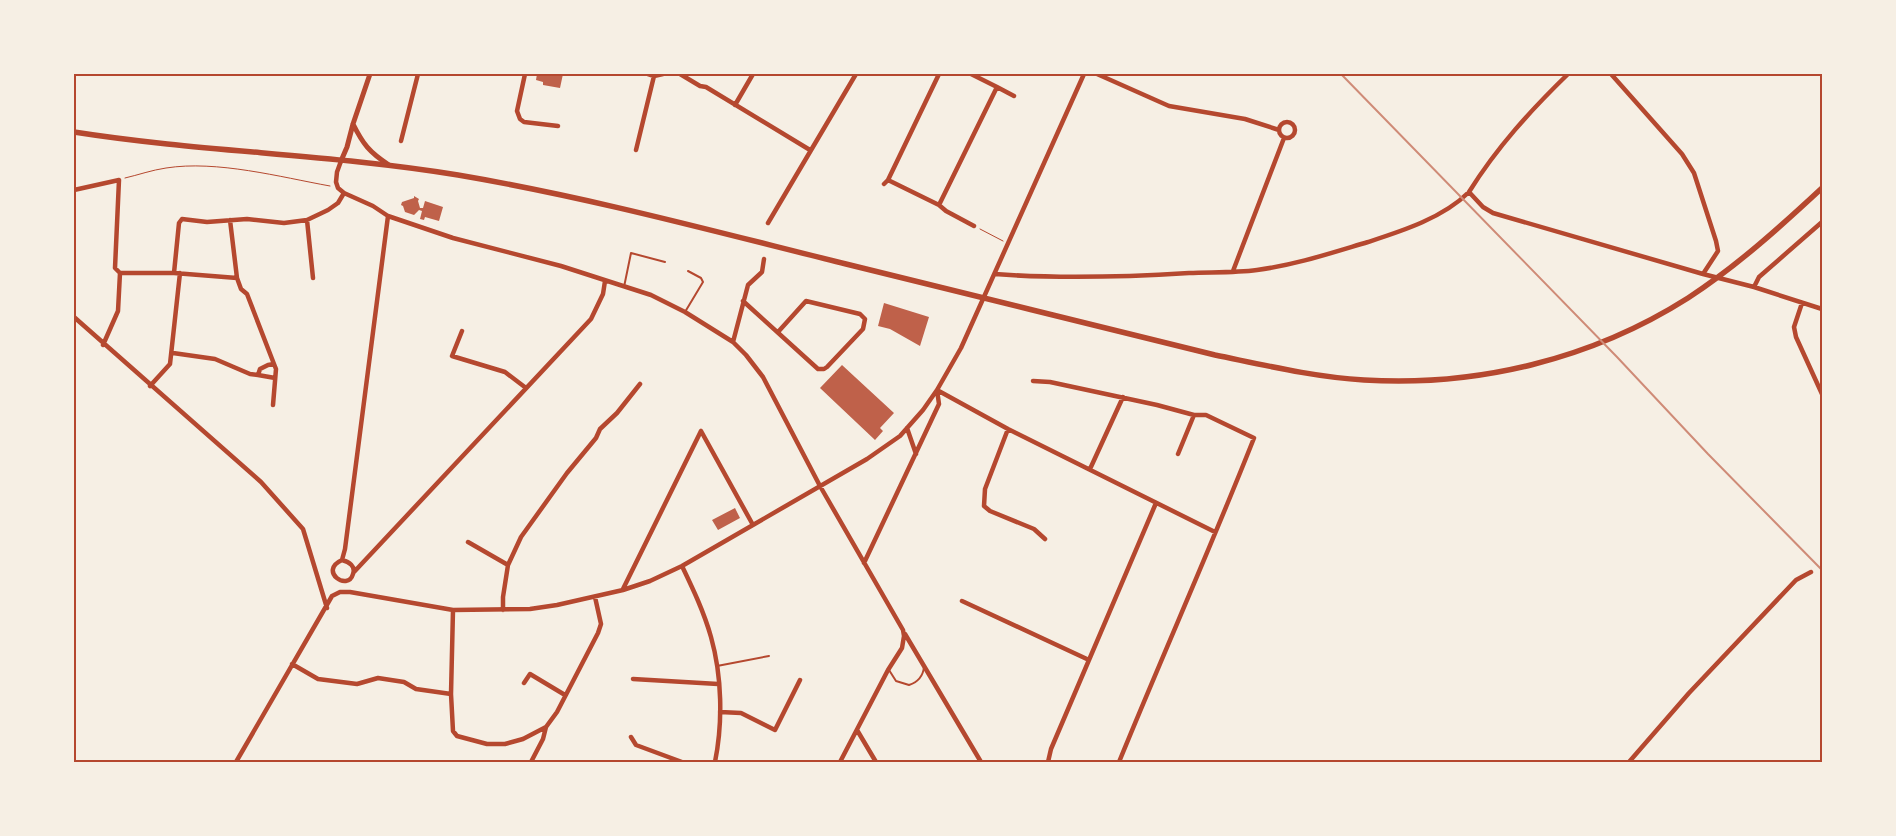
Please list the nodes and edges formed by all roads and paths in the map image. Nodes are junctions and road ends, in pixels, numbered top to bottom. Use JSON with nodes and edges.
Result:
{"nodes":[{"id":1,"x":370,"y":74,"type":"edge"},
{"id":2,"x":418,"y":74,"type":"edge"},
{"id":3,"x":525,"y":74,"type":"edge"},
{"id":4,"x":648,"y":74,"type":"edge"},
{"id":5,"x":663,"y":74,"type":"edge"},
{"id":6,"x":680,"y":74,"type":"edge"},
{"id":7,"x":753,"y":74,"type":"edge"},
{"id":8,"x":856,"y":74,"type":"edge"},
{"id":9,"x":939,"y":74,"type":"edge"},
{"id":10,"x":971,"y":74,"type":"edge"},
{"id":11,"x":1084,"y":74,"type":"edge"},
{"id":12,"x":1097,"y":74,"type":"edge"},
{"id":13,"x":1568,"y":74,"type":"edge"},
{"id":14,"x":1611,"y":74,"type":"edge"},
{"id":15,"x":654,"y":76,"type":"junction"},
{"id":16,"x":997,"y":87,"type":"junction"},
{"id":17,"x":1014,"y":96,"type":"dead end"},
{"id":18,"x":735,"y":105,"type":"junction"},
{"id":19,"x":353,"y":124,"type":"junction"},
{"id":20,"x":558,"y":126,"type":"dead end"},
{"id":21,"x":1279,"y":130,"type":"junction"},
{"id":22,"x":74,"y":132,"type":"edge"},
{"id":23,"x":1284,"y":138,"type":"junction"},
{"id":24,"x":401,"y":140,"type":"dead end"},
{"id":25,"x":636,"y":150,"type":"dead end"},
{"id":26,"x":810,"y":150,"type":"junction"},
{"id":27,"x":341,"y":161,"type":"junction"},
{"id":28,"x":389,"y":165,"type":"junction"},
{"id":29,"x":124,"y":178,"type":"dead end"},
{"id":30,"x":888,"y":180,"type":"junction"},
{"id":31,"x":884,"y":184,"type":"dead end"},
{"id":32,"x":338,"y":188,"type":"junction"},
{"id":33,"x":1822,"y":188,"type":"edge"},
{"id":34,"x":74,"y":190,"type":"edge"},
{"id":35,"x":1469,"y":192,"type":"junction"},
{"id":36,"x":344,"y":193,"type":"junction"},
{"id":37,"x":939,"y":205,"type":"junction"},
{"id":38,"x":388,"y":216,"type":"junction"},
{"id":39,"x":230,"y":220,"type":"junction"},
{"id":40,"x":307,"y":220,"type":"junction"},
{"id":41,"x":1822,"y":222,"type":"edge"},
{"id":42,"x":768,"y":223,"type":"dead end"},
{"id":43,"x":974,"y":226,"type":"joint"},
{"id":44,"x":1008,"y":244,"type":"junction"},
{"id":45,"x":764,"y":260,"type":"dead end"},
{"id":46,"x":666,"y":262,"type":"dead end"},
{"id":47,"x":688,"y":271,"type":"dead end"},
{"id":48,"x":1232,"y":271,"type":"junction"},
{"id":49,"x":174,"y":273,"type":"junction"},
{"id":50,"x":180,"y":273,"type":"junction"},
{"id":51,"x":120,"y":274,"type":"junction"},
{"id":52,"x":995,"y":274,"type":"junction"},
{"id":53,"x":1703,"y":274,"type":"junction"},
{"id":54,"x":236,"y":278,"type":"junction"},
{"id":55,"x":313,"y":278,"type":"dead end"},
{"id":56,"x":605,"y":281,"type":"junction"},
{"id":57,"x":624,"y":287,"type":"junction"},
{"id":58,"x":1754,"y":287,"type":"junction"},
{"id":59,"x":983,"y":298,"type":"junction"},
{"id":60,"x":743,"y":301,"type":"junction"},
{"id":61,"x":1802,"y":303,"type":"junction"},
{"id":62,"x":1822,"y":309,"type":"edge"},
{"id":63,"x":685,"y":312,"type":"junction"},
{"id":64,"x":74,"y":317,"type":"edge"},
{"id":65,"x":462,"y":331,"type":"dead end"},
{"id":66,"x":778,"y":332,"type":"junction"},
{"id":67,"x":733,"y":342,"type":"junction"},
{"id":68,"x":103,"y":345,"type":"junction"},
{"id":69,"x":172,"y":353,"type":"junction"},
{"id":70,"x":274,"y":364,"type":"junction"},
{"id":71,"x":258,"y":375,"type":"junction"},
{"id":72,"x":275,"y":378,"type":"junction"},
{"id":73,"x":1033,"y":381,"type":"dead end"},
{"id":74,"x":640,"y":384,"type":"dead end"},
{"id":75,"x":150,"y":386,"type":"junction"},
{"id":76,"x":526,"y":388,"type":"junction"},
{"id":77,"x":937,"y":390,"type":"junction"},
{"id":78,"x":1822,"y":394,"type":"edge"},
{"id":79,"x":1122,"y":397,"type":"junction"},
{"id":80,"x":273,"y":405,"type":"dead end"},
{"id":81,"x":1194,"y":415,"type":"junction"},
{"id":82,"x":907,"y":428,"type":"junction"},
{"id":83,"x":1008,"y":429,"type":"junction"},
{"id":84,"x":916,"y":454,"type":"junction"},
{"id":85,"x":1178,"y":454,"type":"dead end"},
{"id":86,"x":1090,"y":469,"type":"junction"},
{"id":87,"x":820,"y":486,"type":"junction"},
{"id":88,"x":1156,"y":503,"type":"junction"},
{"id":89,"x":753,"y":526,"type":"junction"},
{"id":90,"x":1215,"y":532,"type":"junction"},
{"id":91,"x":1045,"y":539,"type":"dead end"},
{"id":92,"x":468,"y":542,"type":"dead end"},
{"id":93,"x":342,"y":560,"type":"junction"},
{"id":94,"x":864,"y":564,"type":"junction"},
{"id":95,"x":508,"y":565,"type":"junction"},
{"id":96,"x":682,"y":566,"type":"junction"},
{"id":97,"x":354,"y":572,"type":"junction"},
{"id":98,"x":1810,"y":572,"type":"dead end"},
{"id":99,"x":623,"y":590,"type":"junction"},
{"id":100,"x":595,"y":598,"type":"junction"},
{"id":101,"x":962,"y":601,"type":"dead end"},
{"id":102,"x":327,"y":608,"type":"junction"},
{"id":103,"x":453,"y":610,"type":"junction"},
{"id":104,"x":503,"y":610,"type":"junction"},
{"id":105,"x":903,"y":630,"type":"junction"},
{"id":106,"x":769,"y":656,"type":"dead end"},
{"id":107,"x":1089,"y":660,"type":"junction"},
{"id":108,"x":292,"y":664,"type":"junction"},
{"id":109,"x":924,"y":665,"type":"junction"},
{"id":110,"x":717,"y":666,"type":"junction"},
{"id":111,"x":888,"y":670,"type":"junction"},
{"id":112,"x":633,"y":679,"type":"dead end"},
{"id":113,"x":800,"y":680,"type":"dead end"},
{"id":114,"x":524,"y":683,"type":"dead end"},
{"id":115,"x":718,"y":684,"type":"junction"},
{"id":116,"x":452,"y":694,"type":"junction"},
{"id":117,"x":565,"y":695,"type":"junction"},
{"id":118,"x":720,"y":712,"type":"junction"},
{"id":119,"x":546,"y":727,"type":"junction"},
{"id":120,"x":857,"y":730,"type":"junction"},
{"id":121,"x":631,"y":737,"type":"dead end"},
{"id":122,"x":236,"y":762,"type":"edge"},
{"id":123,"x":531,"y":762,"type":"edge"},
{"id":124,"x":682,"y":762,"type":"edge"},
{"id":125,"x":715,"y":762,"type":"edge"},
{"id":126,"x":840,"y":762,"type":"edge"},
{"id":127,"x":876,"y":762,"type":"edge"},
{"id":128,"x":981,"y":762,"type":"edge"},
{"id":129,"x":1048,"y":762,"type":"edge"},
{"id":130,"x":1119,"y":762,"type":"edge"},
{"id":131,"x":1628,"y":762,"type":"edge"}],
"edges":[{"from":1,"to":19,"type":"street"},
{"from":2,"to":24,"type":"street"},
{"from":3,"to":20,"type":"street"},
{"from":4,"to":15,"type":"street"},
{"from":5,"to":15,"type":"street"},
{"from":6,"to":18,"type":"street"},
{"from":7,"to":18,"type":"street"},
{"from":8,"to":26,"type":"street"},
{"from":9,"to":30,"type":"street"},
{"from":10,"to":16,"type":"street"},
{"from":11,"to":44,"type":"street"},
{"from":12,"to":21,"type":"street"},
{"from":13,"to":35,"type":"street"},
{"from":14,"to":53,"type":"street"},
{"from":15,"to":25,"type":"street"},
{"from":16,"to":17,"type":"street"},
{"from":16,"to":37,"type":"street"},
{"from":18,"to":26,"type":"street"},
{"from":19,"to":27,"type":"street"},
{"from":19,"to":28,"type":"street"},
{"from":21,"to":23,"type":"street"},
{"from":21,"to":23,"type":"street"},
{"from":22,"to":27,"type":"main road"},
{"from":23,"to":48,"type":"street"},
{"from":26,"to":42,"type":"street"},
{"from":27,"to":28,"type":"main road"},
{"from":27,"to":32,"type":"street"},
{"from":28,"to":59,"type":"main road"},
{"from":29,"to":32,"type":"path"},
{"from":30,"to":31,"type":"street"},
{"from":30,"to":37,"type":"street"},
{"from":32,"to":36,"type":"street"},
{"from":33,"to":59,"type":"main road"},
{"from":34,"to":51,"type":"street"},
{"from":35,"to":48,"type":"street"},
{"from":35,"to":53,"type":"street"},
{"from":36,"to":38,"type":"street"},
{"from":36,"to":40,"type":"street"},
{"from":37,"to":43,"type":"street"},
{"from":38,"to":56,"type":"street"},
{"from":38,"to":93,"type":"street"},
{"from":39,"to":40,"type":"street"},
{"from":39,"to":49,"type":"street"},
{"from":39,"to":54,"type":"street"},
{"from":40,"to":55,"type":"street"},
{"from":41,"to":58,"type":"street"},
{"from":43,"to":44,"type":"path"},
{"from":44,"to":52,"type":"street"},
{"from":45,"to":60,"type":"street"},
{"from":46,"to":57,"type":"lane"},
{"from":47,"to":63,"type":"lane"},
{"from":48,"to":52,"type":"street"},
{"from":49,"to":50,"type":"street"},
{"from":49,"to":51,"type":"street"},
{"from":50,"to":54,"type":"street"},
{"from":50,"to":69,"type":"street"},
{"from":51,"to":68,"type":"street"},
{"from":52,"to":59,"type":"street"},
{"from":53,"to":58,"type":"street"},
{"from":54,"to":70,"type":"street"},
{"from":56,"to":57,"type":"street"},
{"from":56,"to":76,"type":"street"},
{"from":57,"to":63,"type":"street"},
{"from":58,"to":61,"type":"street"},
{"from":59,"to":77,"type":"street"},
{"from":60,"to":66,"type":"street"},
{"from":60,"to":67,"type":"street"},
{"from":61,"to":62,"type":"street"},
{"from":61,"to":78,"type":"street"},
{"from":63,"to":67,"type":"street"},
{"from":64,"to":68,"type":"street"},
{"from":65,"to":76,"type":"street"},
{"from":66,"to":66,"type":"street"},
{"from":67,"to":87,"type":"street"},
{"from":68,"to":75,"type":"street"},
{"from":69,"to":71,"type":"street"},
{"from":69,"to":75,"type":"street"},
{"from":70,"to":71,"type":"street"},
{"from":70,"to":72,"type":"street"},
{"from":71,"to":72,"type":"street"},
{"from":72,"to":80,"type":"street"},
{"from":73,"to":79,"type":"street"},
{"from":74,"to":95,"type":"street"},
{"from":75,"to":102,"type":"street"},
{"from":76,"to":97,"type":"street"},
{"from":77,"to":82,"type":"street"},
{"from":77,"to":83,"type":"street"},
{"from":77,"to":84,"type":"street"},
{"from":79,"to":81,"type":"street"},
{"from":79,"to":86,"type":"street"},
{"from":81,"to":85,"type":"street"},
{"from":81,"to":90,"type":"street"},
{"from":82,"to":84,"type":"street"},
{"from":82,"to":87,"type":"street"},
{"from":83,"to":86,"type":"street"},
{"from":83,"to":91,"type":"street"},
{"from":84,"to":94,"type":"street"},
{"from":86,"to":88,"type":"street"},
{"from":87,"to":89,"type":"street"},
{"from":87,"to":94,"type":"street"},
{"from":88,"to":90,"type":"street"},
{"from":88,"to":107,"type":"street"},
{"from":89,"to":96,"type":"street"},
{"from":89,"to":99,"type":"street"},
{"from":90,"to":130,"type":"street"},
{"from":92,"to":95,"type":"street"},
{"from":93,"to":97,"type":"street"},
{"from":93,"to":97,"type":"street"},
{"from":94,"to":105,"type":"street"},
{"from":95,"to":104,"type":"street"},
{"from":96,"to":99,"type":"street"},
{"from":96,"to":110,"type":"street"},
{"from":98,"to":131,"type":"street"},
{"from":99,"to":100,"type":"street"},
{"from":100,"to":104,"type":"street"},
{"from":100,"to":117,"type":"street"},
{"from":101,"to":107,"type":"street"},
{"from":102,"to":103,"type":"street"},
{"from":102,"to":108,"type":"street"},
{"from":103,"to":104,"type":"street"},
{"from":103,"to":116,"type":"street"},
{"from":105,"to":109,"type":"street"},
{"from":105,"to":111,"type":"street"},
{"from":106,"to":110,"type":"lane"},
{"from":107,"to":129,"type":"street"},
{"from":108,"to":116,"type":"street"},
{"from":108,"to":122,"type":"street"},
{"from":109,"to":111,"type":"lane"},
{"from":109,"to":128,"type":"street"},
{"from":110,"to":115,"type":"street"},
{"from":111,"to":120,"type":"street"},
{"from":112,"to":115,"type":"street"},
{"from":113,"to":118,"type":"street"},
{"from":114,"to":117,"type":"street"},
{"from":115,"to":118,"type":"street"},
{"from":116,"to":119,"type":"street"},
{"from":117,"to":119,"type":"street"},
{"from":118,"to":125,"type":"street"},
{"from":119,"to":123,"type":"street"},
{"from":120,"to":126,"type":"street"},
{"from":120,"to":127,"type":"street"},
{"from":121,"to":124,"type":"street"}]}
